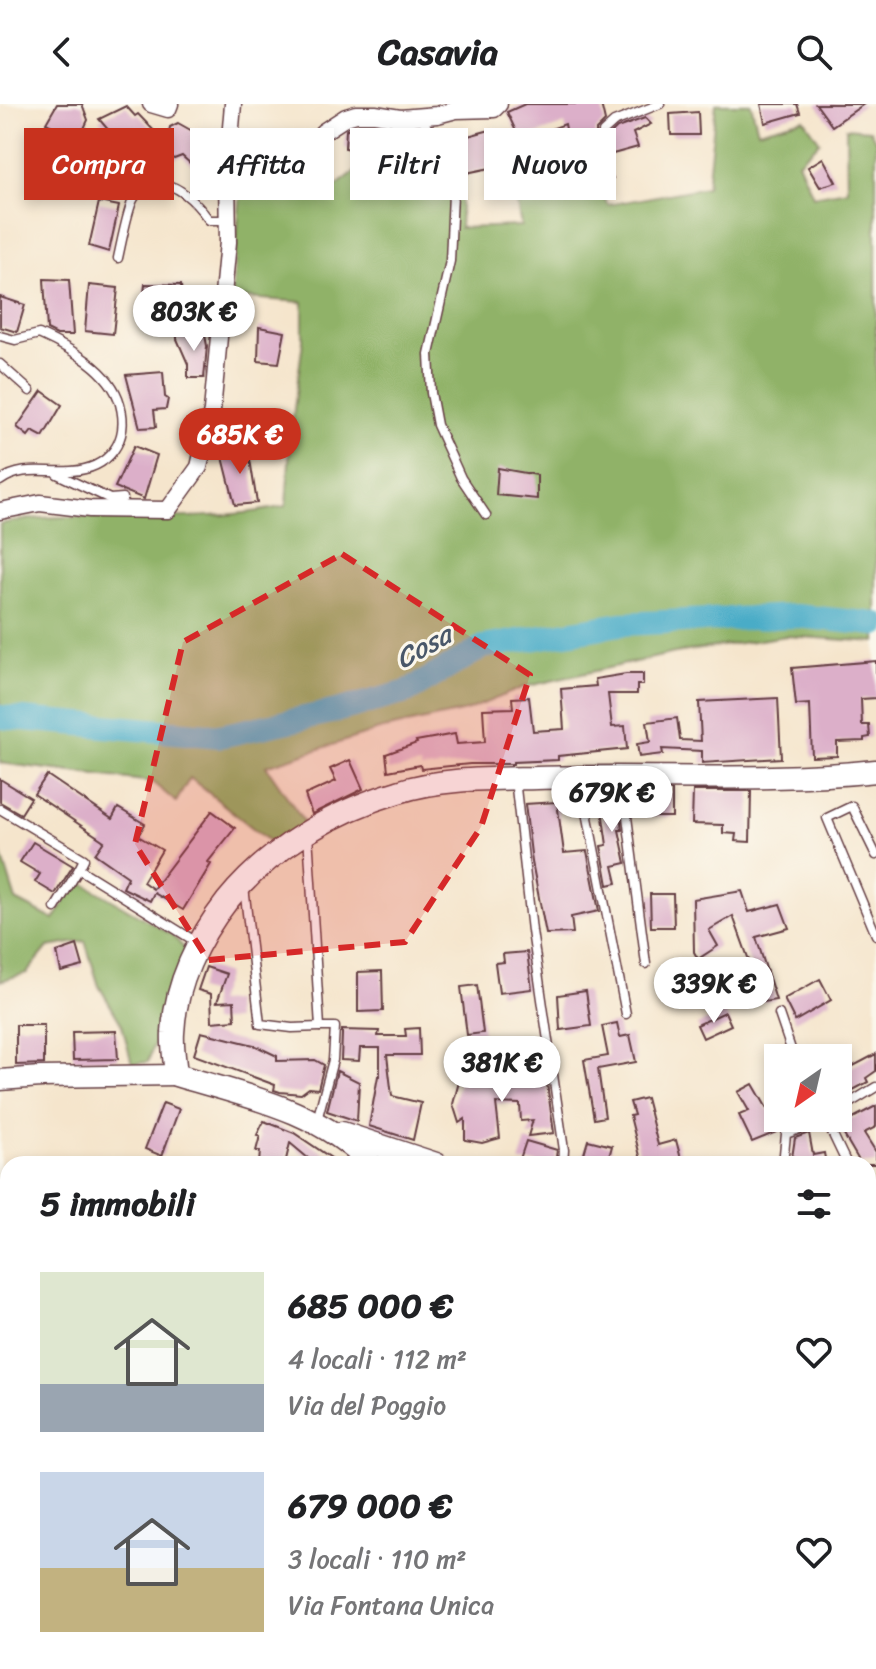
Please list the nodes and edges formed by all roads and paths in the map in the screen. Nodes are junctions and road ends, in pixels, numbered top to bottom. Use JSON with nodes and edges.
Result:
{"nodes":[{"id":1,"x":151,"y":104,"type":"edge"},
{"id":2,"x":170,"y":104,"type":"edge"},
{"id":3,"x":233,"y":104,"type":"edge"},
{"id":4,"x":499,"y":104,"type":"edge"},
{"id":5,"x":660,"y":104,"type":"edge"},
{"id":6,"x":452,"y":107,"type":"edge"},
{"id":7,"x":421,"y":117,"type":"junction"},
{"id":8,"x":329,"y":128,"type":"edge"},
{"id":9,"x":607,"y":128,"type":"edge"},
{"id":10,"x":229,"y":220,"type":"junction"},
{"id":11,"x":118,"y":258,"type":"dead end"},
{"id":12,"x":0,"y":336,"type":"edge"},
{"id":13,"x":0,"y":364,"type":"edge"},
{"id":14,"x":30,"y":391,"type":"dead end"},
{"id":15,"x":48,"y":471,"type":"junction"},
{"id":16,"x":0,"y":481,"type":"edge"},
{"id":17,"x":123,"y":498,"type":"dead end"},
{"id":18,"x":0,"y":511,"type":"edge"},
{"id":19,"x":486,"y":515,"type":"dead end"},
{"id":20,"x":876,"y":771,"type":"edge"},
{"id":21,"x":580,"y":776,"type":"junction"},
{"id":22,"x":622,"y":777,"type":"junction"},
{"id":23,"x":515,"y":778,"type":"junction"},
{"id":24,"x":0,"y":809,"type":"edge"},
{"id":25,"x":308,"y":833,"type":"junction"},
{"id":26,"x":876,"y":855,"type":"edge"},
{"id":27,"x":79,"y":869,"type":"junction"},
{"id":28,"x":243,"y":882,"type":"junction"},
{"id":29,"x":55,"y":908,"type":"dead end"},
{"id":30,"x":876,"y":935,"type":"edge"},
{"id":31,"x":198,"y":943,"type":"junction"},
{"id":32,"x":646,"y":964,"type":"dead end"},
{"id":33,"x":626,"y":1014,"type":"dead end"},
{"id":34,"x":779,"y":1014,"type":"dead end"},
{"id":35,"x":320,"y":1027,"type":"junction"},
{"id":36,"x":789,"y":1044,"type":"edge"},
{"id":37,"x":176,"y":1075,"type":"junction"},
{"id":38,"x":0,"y":1080,"type":"edge"},
{"id":39,"x":876,"y":1087,"type":"edge"},
{"id":40,"x":852,"y":1102,"type":"edge"},
{"id":41,"x":321,"y":1125,"type":"junction"},
{"id":42,"x":791,"y":1132,"type":"edge"},
{"id":43,"x":832,"y":1132,"type":"edge"},
{"id":44,"x":360,"y":1156,"type":"edge"},
{"id":45,"x":412,"y":1156,"type":"edge"},
{"id":46,"x":563,"y":1156,"type":"edge"},
{"id":47,"x":784,"y":1156,"type":"edge"},
{"id":48,"x":843,"y":1156,"type":"edge"}],
"edges":[{"from":1,"to":2,"type":"street"},
{"from":3,"to":10,"type":"street"},
{"from":4,"to":6,"type":"street"},
{"from":5,"to":9,"type":"lane"},
{"from":6,"to":7,"type":"street"},
{"from":7,"to":8,"type":"street"},
{"from":7,"to":19,"type":"lane"},
{"from":10,"to":11,"type":"lane"},
{"from":10,"to":18,"type":"street"},
{"from":12,"to":15,"type":"lane"},
{"from":13,"to":14,"type":"lane"},
{"from":15,"to":16,"type":"lane"},
{"from":15,"to":17,"type":"lane"},
{"from":20,"to":22,"type":"main road"},
{"from":21,"to":22,"type":"main road"},
{"from":21,"to":23,"type":"main road"},
{"from":21,"to":33,"type":"lane"},
{"from":22,"to":32,"type":"lane"},
{"from":23,"to":25,"type":"main road"},
{"from":23,"to":46,"type":"lane"},
{"from":24,"to":27,"type":"lane"},
{"from":25,"to":28,"type":"main road"},
{"from":25,"to":35,"type":"lane"},
{"from":26,"to":30,"type":"lane"},
{"from":27,"to":29,"type":"lane"},
{"from":27,"to":31,"type":"lane"},
{"from":28,"to":31,"type":"main road"},
{"from":28,"to":35,"type":"lane"},
{"from":31,"to":37,"type":"main road"},
{"from":34,"to":36,"type":"lane"},
{"from":35,"to":41,"type":"lane"},
{"from":37,"to":38,"type":"street"},
{"from":37,"to":41,"type":"main road"},
{"from":39,"to":40,"type":"lane"},
{"from":41,"to":44,"type":"main road"},
{"from":41,"to":45,"type":"main road"},
{"from":42,"to":47,"type":"lane"},
{"from":43,"to":48,"type":"lane"}]}
